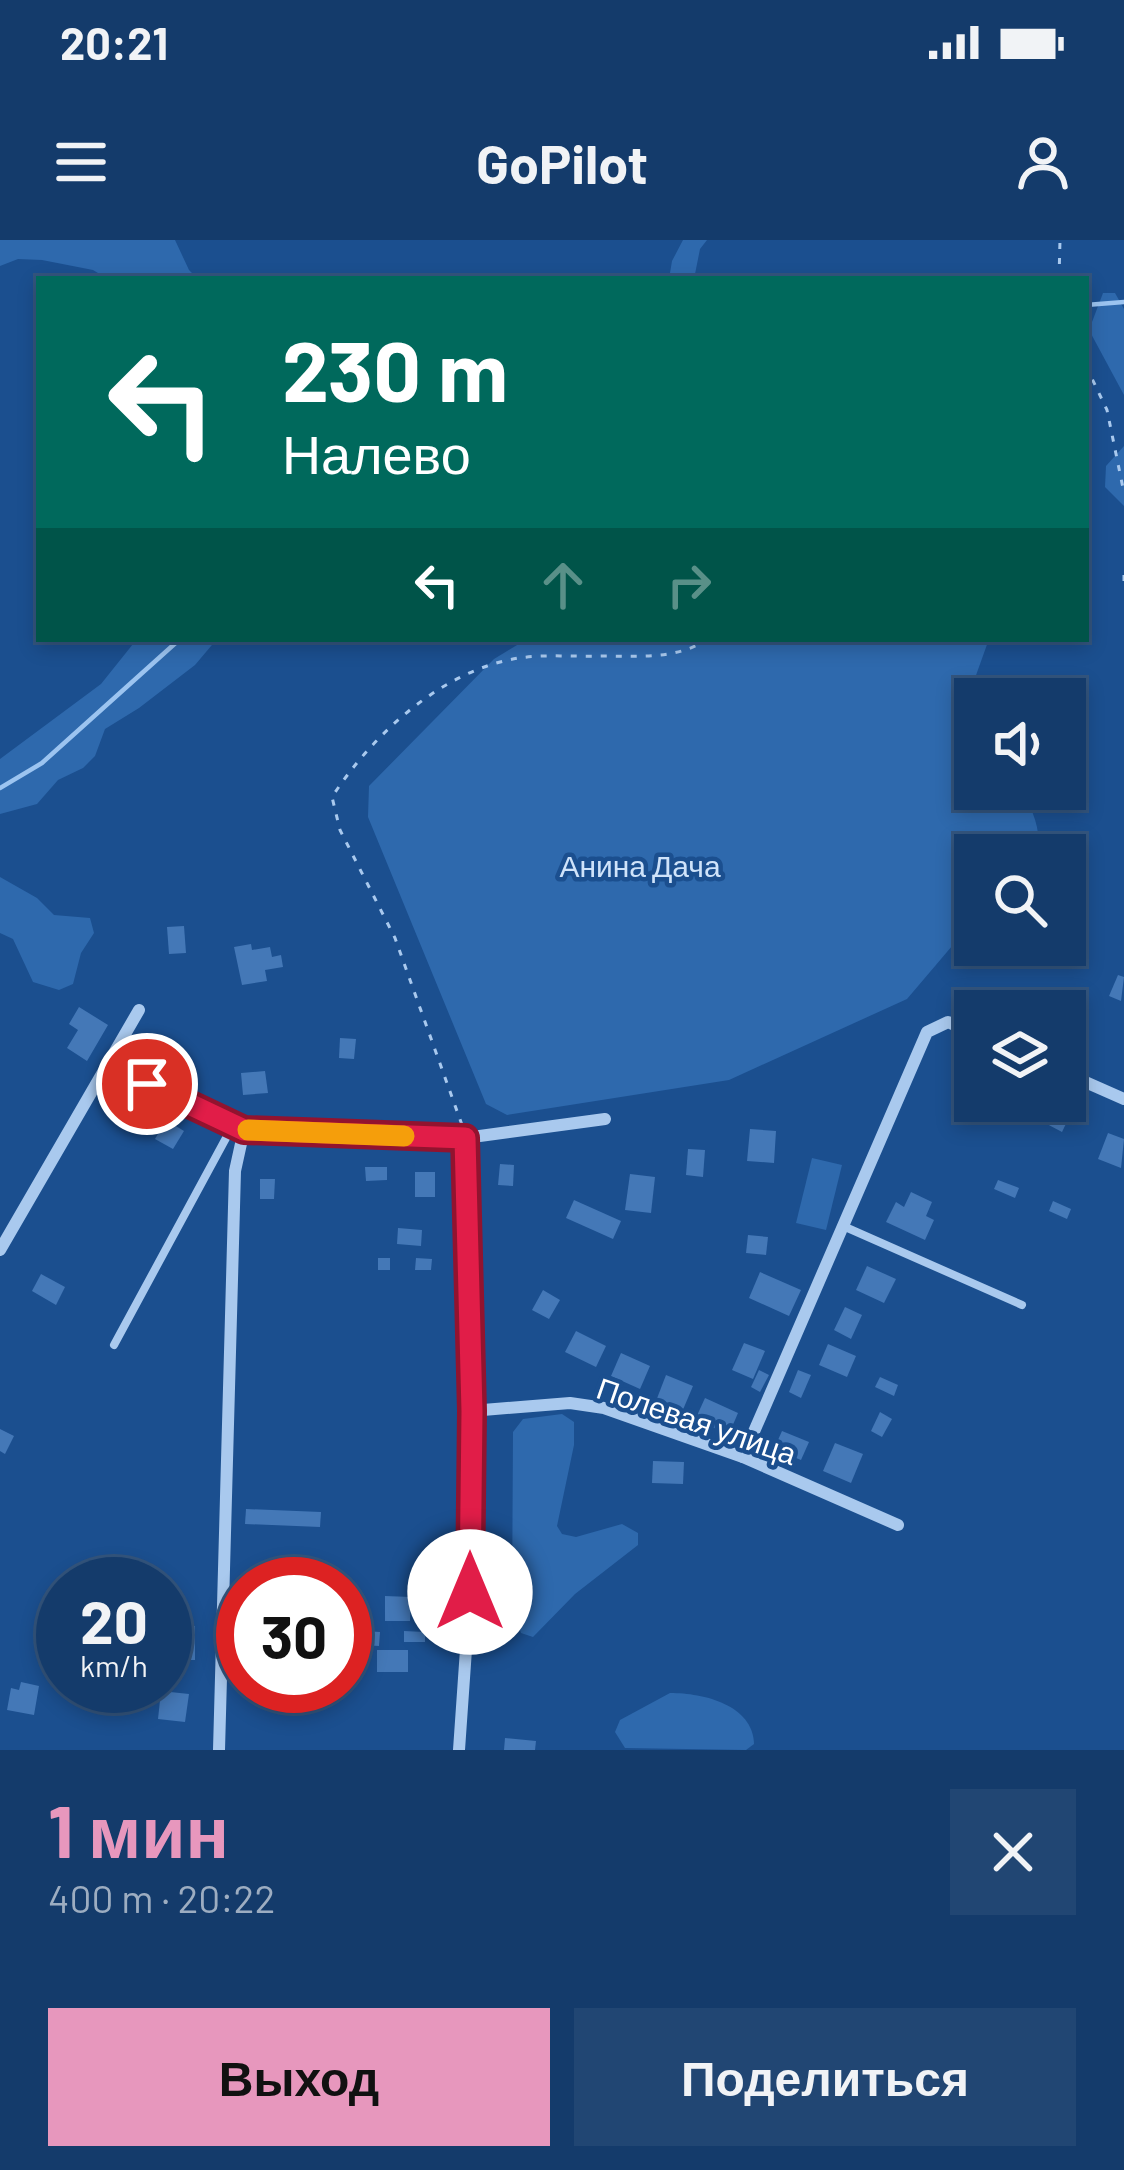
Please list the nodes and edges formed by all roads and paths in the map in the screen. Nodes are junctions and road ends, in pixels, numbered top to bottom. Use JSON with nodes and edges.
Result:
{"nodes":[{"id":1,"x":1060,"y":240,"type":"edge"},
{"id":2,"x":1059,"y":276,"type":"edge"},
{"id":3,"x":1089,"y":372,"type":"edge"},
{"id":4,"x":1124,"y":493,"type":"edge"},
{"id":5,"x":1124,"y":575,"type":"edge"},
{"id":6,"x":1124,"y":589,"type":"edge"},
{"id":7,"x":703,"y":642,"type":"edge"},
{"id":8,"x":139,"y":1010,"type":"dead end"},
{"id":9,"x":954,"y":1025,"type":"edge"},
{"id":10,"x":110,"y":1065,"type":"junction"},
{"id":11,"x":1086,"y":1082,"type":"edge"},
{"id":12,"x":1124,"y":1099,"type":"edge"},
{"id":13,"x":605,"y":1119,"type":"dead end"},
{"id":14,"x":238,"y":1128,"type":"junction"},
{"id":15,"x":465,"y":1138,"type":"junction"},
{"id":16,"x":843,"y":1226,"type":"junction"},
{"id":17,"x":0,"y":1250,"type":"edge"},
{"id":18,"x":1022,"y":1305,"type":"dead end"},
{"id":19,"x":114,"y":1345,"type":"dead end"},
{"id":20,"x":472,"y":1411,"type":"junction"},
{"id":21,"x":743,"y":1457,"type":"junction"},
{"id":22,"x":898,"y":1525,"type":"dead end"},
{"id":23,"x":219,"y":1750,"type":"edge"},
{"id":24,"x":460,"y":1750,"type":"edge"}],
"edges":[{"from":1,"to":2,"type":"path"},
{"from":3,"to":4,"type":"path"},
{"from":5,"to":6,"type":"path"},
{"from":7,"to":15,"type":"path"},
{"from":8,"to":10,"type":"street"},
{"from":9,"to":16,"type":"street"},
{"from":10,"to":14,"type":"street"},
{"from":10,"to":17,"type":"street"},
{"from":11,"to":12,"type":"street"},
{"from":13,"to":15,"type":"street"},
{"from":14,"to":15,"type":"street"},
{"from":14,"to":19,"type":"lane"},
{"from":14,"to":23,"type":"street"},
{"from":15,"to":20,"type":"street"},
{"from":16,"to":18,"type":"lane"},
{"from":16,"to":21,"type":"street"},
{"from":20,"to":21,"type":"street","name":"Полевая улица"},
{"from":20,"to":24,"type":"street"},
{"from":21,"to":22,"type":"street","name":"Полевая улица"}]}
